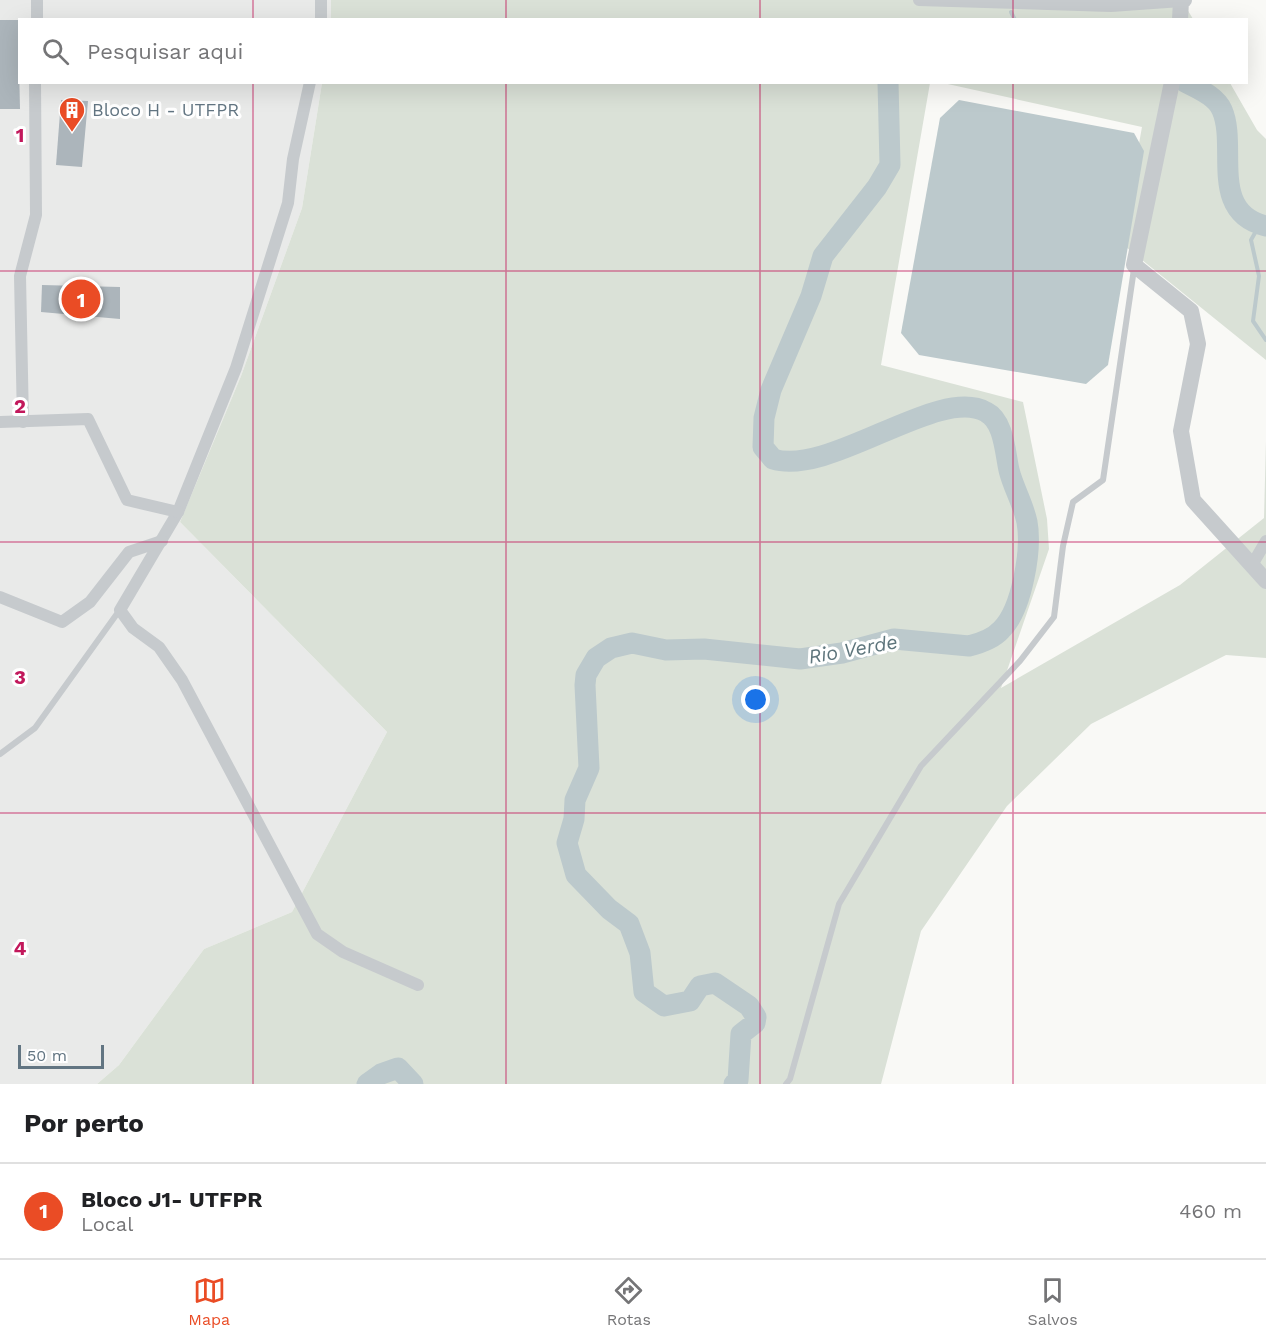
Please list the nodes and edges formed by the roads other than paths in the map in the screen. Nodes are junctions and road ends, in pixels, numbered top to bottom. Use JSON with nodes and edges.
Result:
{"nodes":[{"id":1,"x":37,"y":0,"type":"edge"},
{"id":2,"x":321,"y":0,"type":"edge"},
{"id":3,"x":919,"y":0,"type":"edge"},
{"id":4,"x":1182,"y":0,"type":"edge"},
{"id":5,"x":37,"y":18,"type":"edge"},
{"id":6,"x":321,"y":18,"type":"edge"},
{"id":7,"x":1180,"y":18,"type":"edge"},
{"id":8,"x":35,"y":84,"type":"edge"},
{"id":9,"x":310,"y":84,"type":"edge"},
{"id":10,"x":1171,"y":85,"type":"edge"},
{"id":11,"x":1134,"y":265,"type":"junction"},
{"id":12,"x":0,"y":422,"type":"edge"},
{"id":13,"x":23,"y":422,"type":"junction"},
{"id":14,"x":178,"y":512,"type":"junction"},
{"id":15,"x":162,"y":541,"type":"junction"},
{"id":16,"x":1266,"y":541,"type":"edge"},
{"id":17,"x":1252,"y":565,"type":"junction"},
{"id":18,"x":1266,"y":580,"type":"edge"},
{"id":19,"x":0,"y":597,"type":"edge"},
{"id":20,"x":120,"y":610,"type":"junction"},
{"id":21,"x":0,"y":754,"type":"edge"},
{"id":22,"x":418,"y":985,"type":"dead end"},
{"id":23,"x":786,"y":1084,"type":"edge"}],
"edges":[{"from":1,"to":5,"type":"street"},
{"from":2,"to":6,"type":"street"},
{"from":3,"to":4,"type":"street"},
{"from":4,"to":7,"type":"street"},
{"from":8,"to":13,"type":"street"},
{"from":9,"to":14,"type":"street"},
{"from":10,"to":11,"type":"street"},
{"from":11,"to":17,"type":"street"},
{"from":11,"to":23,"type":"lane"},
{"from":12,"to":13,"type":"street"},
{"from":13,"to":14,"type":"street"},
{"from":14,"to":15,"type":"street"},
{"from":15,"to":19,"type":"street"},
{"from":15,"to":20,"type":"street"},
{"from":16,"to":17,"type":"street"},
{"from":17,"to":18,"type":"street"},
{"from":20,"to":21,"type":"lane"},
{"from":20,"to":22,"type":"street"}]}
